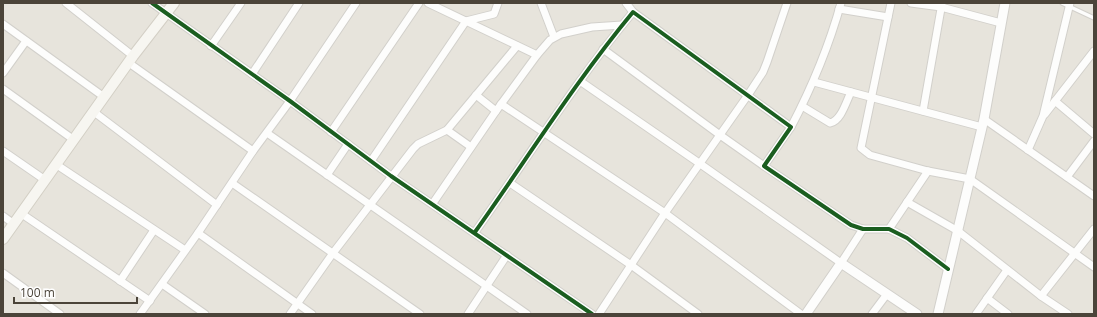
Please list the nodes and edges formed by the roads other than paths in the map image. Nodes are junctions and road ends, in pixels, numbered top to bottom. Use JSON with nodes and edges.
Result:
{"nodes":[{"id":1,"x":66,"y":3,"type":"edge"},
{"id":2,"x":152,"y":3,"type":"edge"},
{"id":3,"x":174,"y":3,"type":"edge"},
{"id":4,"x":242,"y":3,"type":"edge"},
{"id":5,"x":298,"y":3,"type":"edge"},
{"id":6,"x":356,"y":3,"type":"edge"},
{"id":7,"x":419,"y":3,"type":"edge"},
{"id":8,"x":428,"y":3,"type":"edge"},
{"id":9,"x":498,"y":3,"type":"edge"},
{"id":10,"x":541,"y":3,"type":"edge"},
{"id":11,"x":627,"y":3,"type":"edge"},
{"id":12,"x":787,"y":3,"type":"edge"},
{"id":13,"x":891,"y":3,"type":"edge"},
{"id":14,"x":911,"y":3,"type":"edge"},
{"id":15,"x":1005,"y":3,"type":"edge"},
{"id":16,"x":1062,"y":3,"type":"edge"},
{"id":17,"x":1070,"y":4,"type":"edge"},
{"id":18,"x":941,"y":5,"type":"edge"},
{"id":19,"x":840,"y":6,"type":"edge"},
{"id":20,"x":633,"y":12,"type":"junction"},
{"id":21,"x":167,"y":13,"type":"junction"},
{"id":22,"x":888,"y":17,"type":"junction"},
{"id":23,"x":1094,"y":18,"type":"edge"},
{"id":24,"x":466,"y":21,"type":"junction"},
{"id":25,"x":1001,"y":23,"type":"junction"},
{"id":26,"x":3,"y":24,"type":"edge"},
{"id":27,"x":622,"y":25,"type":"junction"},
{"id":28,"x":554,"y":37,"type":"junction"},
{"id":29,"x":26,"y":41,"type":"junction"},
{"id":30,"x":212,"y":46,"type":"junction"},
{"id":31,"x":517,"y":46,"type":"junction"},
{"id":32,"x":603,"y":49,"type":"junction"},
{"id":33,"x":1094,"y":51,"type":"edge"},
{"id":34,"x":537,"y":55,"type":"junction"},
{"id":35,"x":131,"y":59,"type":"junction"},
{"id":36,"x":3,"y":73,"type":"edge"},
{"id":37,"x":252,"y":74,"type":"junction"},
{"id":38,"x":580,"y":81,"type":"junction"},
{"id":39,"x":814,"y":82,"type":"junction"},
{"id":40,"x":3,"y":89,"type":"edge"},
{"id":41,"x":851,"y":92,"type":"junction"},
{"id":42,"x":476,"y":95,"type":"junction"},
{"id":43,"x":748,"y":95,"type":"junction"},
{"id":44,"x":104,"y":97,"type":"junction"},
{"id":45,"x":871,"y":98,"type":"junction"},
{"id":46,"x":290,"y":101,"type":"junction"},
{"id":47,"x":1055,"y":101,"type":"junction"},
{"id":48,"x":502,"y":104,"type":"junction"},
{"id":49,"x":802,"y":106,"type":"junction"},
{"id":50,"x":496,"y":111,"type":"junction"},
{"id":51,"x":923,"y":111,"type":"junction"},
{"id":52,"x":94,"y":112,"type":"junction"},
{"id":53,"x":1044,"y":116,"type":"junction"},
{"id":54,"x":983,"y":123,"type":"junction"},
{"id":55,"x":792,"y":127,"type":"junction"},
{"id":56,"x":447,"y":130,"type":"junction"},
{"id":57,"x":331,"y":132,"type":"junction"},
{"id":58,"x":267,"y":133,"type":"junction"},
{"id":59,"x":543,"y":133,"type":"junction"},
{"id":60,"x":1094,"y":134,"type":"edge"},
{"id":61,"x":720,"y":135,"type":"junction"},
{"id":62,"x":74,"y":140,"type":"junction"},
{"id":63,"x":1094,"y":141,"type":"edge"},
{"id":64,"x":348,"y":144,"type":"junction"},
{"id":65,"x":471,"y":148,"type":"junction"},
{"id":66,"x":1028,"y":150,"type":"junction"},
{"id":67,"x":3,"y":151,"type":"edge"},
{"id":68,"x":253,"y":152,"type":"junction"},
{"id":69,"x":371,"y":161,"type":"junction"},
{"id":70,"x":699,"y":163,"type":"junction"},
{"id":71,"x":57,"y":165,"type":"junction"},
{"id":72,"x":764,"y":166,"type":"junction"},
{"id":73,"x":928,"y":171,"type":"junction"},
{"id":74,"x":327,"y":175,"type":"junction"},
{"id":75,"x":391,"y":176,"type":"junction"},
{"id":76,"x":1067,"y":177,"type":"junction"},
{"id":77,"x":970,"y":179,"type":"junction"},
{"id":78,"x":45,"y":180,"type":"junction"},
{"id":79,"x":232,"y":183,"type":"junction"},
{"id":80,"x":510,"y":183,"type":"junction"},
{"id":81,"x":1094,"y":196,"type":"edge"},
{"id":82,"x":907,"y":202,"type":"junction"},
{"id":83,"x":433,"y":203,"type":"junction"},
{"id":84,"x":217,"y":205,"type":"junction"},
{"id":85,"x":369,"y":205,"type":"junction"},
{"id":86,"x":664,"y":213,"type":"junction"},
{"id":87,"x":22,"y":214,"type":"junction"},
{"id":88,"x":3,"y":216,"type":"edge"},
{"id":89,"x":14,"y":224,"type":"junction"},
{"id":90,"x":154,"y":230,"type":"junction"},
{"id":91,"x":863,"y":230,"type":"junction"},
{"id":92,"x":889,"y":230,"type":"junction"},
{"id":93,"x":1094,"y":230,"type":"edge"},
{"id":94,"x":958,"y":231,"type":"junction"},
{"id":95,"x":475,"y":232,"type":"junction"},
{"id":96,"x":198,"y":233,"type":"junction"},
{"id":97,"x":3,"y":239,"type":"edge"},
{"id":98,"x":185,"y":250,"type":"junction"},
{"id":99,"x":333,"y":253,"type":"junction"},
{"id":100,"x":1075,"y":254,"type":"junction"},
{"id":101,"x":507,"y":255,"type":"junction"},
{"id":102,"x":841,"y":263,"type":"junction"},
{"id":103,"x":631,"y":264,"type":"junction"},
{"id":104,"x":1094,"y":267,"type":"edge"},
{"id":105,"x":948,"y":269,"type":"junction"},
{"id":106,"x":1007,"y":270,"type":"junction"},
{"id":107,"x":3,"y":273,"type":"edge"},
{"id":108,"x":120,"y":281,"type":"junction"},
{"id":109,"x":162,"y":284,"type":"junction"},
{"id":110,"x":487,"y":286,"type":"junction"},
{"id":111,"x":887,"y":294,"type":"junction"},
{"id":112,"x":1041,"y":296,"type":"junction"},
{"id":113,"x":987,"y":298,"type":"junction"},
{"id":114,"x":150,"y":301,"type":"junction"},
{"id":115,"x":297,"y":304,"type":"junction"},
{"id":116,"x":60,"y":314,"type":"edge"},
{"id":117,"x":140,"y":314,"type":"edge"},
{"id":118,"x":205,"y":314,"type":"edge"},
{"id":119,"x":290,"y":314,"type":"edge"},
{"id":120,"x":312,"y":314,"type":"edge"},
{"id":121,"x":420,"y":314,"type":"edge"},
{"id":122,"x":468,"y":314,"type":"edge"},
{"id":123,"x":527,"y":314,"type":"edge"},
{"id":124,"x":592,"y":314,"type":"edge"},
{"id":125,"x":599,"y":314,"type":"edge"},
{"id":126,"x":698,"y":314,"type":"edge"},
{"id":127,"x":801,"y":314,"type":"edge"},
{"id":128,"x":806,"y":314,"type":"edge"},
{"id":129,"x":872,"y":314,"type":"edge"},
{"id":130,"x":918,"y":314,"type":"edge"},
{"id":131,"x":938,"y":314,"type":"edge"},
{"id":132,"x":976,"y":314,"type":"edge"},
{"id":133,"x":1008,"y":314,"type":"edge"},
{"id":134,"x":1068,"y":314,"type":"edge"}],
"edges":[{"from":1,"to":35,"type":"street"},
{"from":2,"to":21,"type":"street"},
{"from":3,"to":21,"type":"main road"},
{"from":4,"to":30,"type":"street"},
{"from":5,"to":37,"type":"street"},
{"from":6,"to":46,"type":"street"},
{"from":7,"to":57,"type":"street"},
{"from":8,"to":24,"type":"street"},
{"from":9,"to":24,"type":"street"},
{"from":10,"to":28,"type":"street"},
{"from":11,"to":20,"type":"street"},
{"from":12,"to":43,"type":"street"},
{"from":13,"to":22,"type":"street"},
{"from":14,"to":18,"type":"street"},
{"from":15,"to":25,"type":"street"},
{"from":16,"to":17,"type":"lane"},
{"from":17,"to":23,"type":"lane"},
{"from":17,"to":53,"type":"street"},
{"from":18,"to":25,"type":"street"},
{"from":18,"to":51,"type":"street"},
{"from":19,"to":22,"type":"street"},
{"from":19,"to":39,"type":"street"},
{"from":20,"to":27,"type":"street"},
{"from":20,"to":43,"type":"street"},
{"from":21,"to":30,"type":"street"},
{"from":21,"to":35,"type":"main road"},
{"from":22,"to":45,"type":"street"},
{"from":24,"to":31,"type":"street"},
{"from":24,"to":69,"type":"street"},
{"from":25,"to":54,"type":"street"},
{"from":26,"to":29,"type":"street"},
{"from":27,"to":28,"type":"street"},
{"from":27,"to":32,"type":"street"},
{"from":28,"to":34,"type":"street"},
{"from":29,"to":36,"type":"street"},
{"from":29,"to":44,"type":"street"},
{"from":30,"to":37,"type":"street"},
{"from":31,"to":34,"type":"street"},
{"from":31,"to":42,"type":"street"},
{"from":32,"to":38,"type":"street"},
{"from":32,"to":61,"type":"street"},
{"from":33,"to":47,"type":"street"},
{"from":34,"to":48,"type":"street"},
{"from":35,"to":44,"type":"main road"},
{"from":35,"to":68,"type":"street"},
{"from":37,"to":46,"type":"street"},
{"from":38,"to":59,"type":"street"},
{"from":38,"to":70,"type":"street"},
{"from":39,"to":41,"type":"street"},
{"from":39,"to":49,"type":"street"},
{"from":40,"to":62,"type":"street"},
{"from":41,"to":45,"type":"street"},
{"from":41,"to":49,"type":"street"},
{"from":42,"to":50,"type":"street"},
{"from":42,"to":56,"type":"street"},
{"from":43,"to":55,"type":"street"},
{"from":43,"to":61,"type":"street"},
{"from":44,"to":52,"type":"main road"},
{"from":45,"to":51,"type":"street"},
{"from":45,"to":73,"type":"street"},
{"from":46,"to":57,"type":"street"},
{"from":46,"to":58,"type":"street"},
{"from":47,"to":53,"type":"street"},
{"from":47,"to":60,"type":"street"},
{"from":48,"to":50,"type":"street"},
{"from":48,"to":59,"type":"street"},
{"from":49,"to":55,"type":"street"},
{"from":50,"to":65,"type":"street"},
{"from":51,"to":54,"type":"street"},
{"from":52,"to":62,"type":"main road"},
{"from":52,"to":84,"type":"street"},
{"from":53,"to":66,"type":"street"},
{"from":54,"to":66,"type":"street"},
{"from":54,"to":77,"type":"street"},
{"from":55,"to":72,"type":"street"},
{"from":56,"to":65,"type":"street"},
{"from":56,"to":75,"type":"street"},
{"from":57,"to":64,"type":"street"},
{"from":58,"to":68,"type":"street"},
{"from":58,"to":74,"type":"street"},
{"from":59,"to":80,"type":"street"},
{"from":59,"to":86,"type":"street"},
{"from":61,"to":70,"type":"street"},
{"from":61,"to":72,"type":"street"},
{"from":62,"to":71,"type":"main road"},
{"from":63,"to":76,"type":"street"},
{"from":64,"to":69,"type":"street"},
{"from":64,"to":74,"type":"street"},
{"from":65,"to":83,"type":"street"},
{"from":66,"to":76,"type":"street"},
{"from":67,"to":78,"type":"street"},
{"from":68,"to":79,"type":"street"},
{"from":69,"to":75,"type":"street"},
{"from":70,"to":86,"type":"street"},
{"from":70,"to":102,"type":"street"},
{"from":71,"to":78,"type":"main road"},
{"from":71,"to":90,"type":"street"},
{"from":72,"to":91,"type":"street"},
{"from":73,"to":77,"type":"street"},
{"from":73,"to":82,"type":"street"},
{"from":74,"to":85,"type":"street"},
{"from":75,"to":83,"type":"street"},
{"from":75,"to":85,"type":"street"},
{"from":76,"to":81,"type":"street"},
{"from":77,"to":94,"type":"street"},
{"from":77,"to":100,"type":"street"},
{"from":78,"to":87,"type":"main road"},
{"from":79,"to":84,"type":"street"},
{"from":79,"to":99,"type":"street"},
{"from":80,"to":95,"type":"street"},
{"from":80,"to":103,"type":"street"},
{"from":82,"to":92,"type":"street"},
{"from":82,"to":94,"type":"street"},
{"from":83,"to":95,"type":"street"},
{"from":84,"to":96,"type":"street"},
{"from":85,"to":99,"type":"street"},
{"from":85,"to":110,"type":"street"},
{"from":86,"to":103,"type":"street"},
{"from":86,"to":127,"type":"street"},
{"from":87,"to":89,"type":"main road"},
{"from":87,"to":108,"type":"street"},
{"from":88,"to":89,"type":"street"},
{"from":89,"to":97,"type":"main road"},
{"from":90,"to":98,"type":"street"},
{"from":90,"to":108,"type":"street"},
{"from":91,"to":92,"type":"street"},
{"from":91,"to":102,"type":"street"},
{"from":92,"to":105,"type":"street"},
{"from":93,"to":100,"type":"street"},
{"from":94,"to":105,"type":"street"},
{"from":94,"to":106,"type":"street"},
{"from":95,"to":101,"type":"street"},
{"from":96,"to":98,"type":"street"},
{"from":96,"to":115,"type":"street"},
{"from":98,"to":109,"type":"street"},
{"from":99,"to":115,"type":"street"},
{"from":99,"to":121,"type":"street"},
{"from":100,"to":104,"type":"street"},
{"from":100,"to":112,"type":"street"},
{"from":101,"to":110,"type":"street"},
{"from":101,"to":124,"type":"street"},
{"from":102,"to":111,"type":"street"},
{"from":102,"to":128,"type":"street"},
{"from":103,"to":125,"type":"street"},
{"from":103,"to":126,"type":"street"},
{"from":105,"to":131,"type":"street"},
{"from":106,"to":112,"type":"street"},
{"from":106,"to":113,"type":"street"},
{"from":107,"to":116,"type":"street"},
{"from":108,"to":114,"type":"street"},
{"from":109,"to":114,"type":"street"},
{"from":109,"to":118,"type":"street"},
{"from":110,"to":122,"type":"street"},
{"from":110,"to":123,"type":"street"},
{"from":111,"to":129,"type":"street"},
{"from":111,"to":130,"type":"street"},
{"from":112,"to":134,"type":"street"},
{"from":113,"to":132,"type":"street"},
{"from":113,"to":133,"type":"street"},
{"from":114,"to":117,"type":"street"},
{"from":115,"to":119,"type":"street"},
{"from":115,"to":120,"type":"street"}]}
